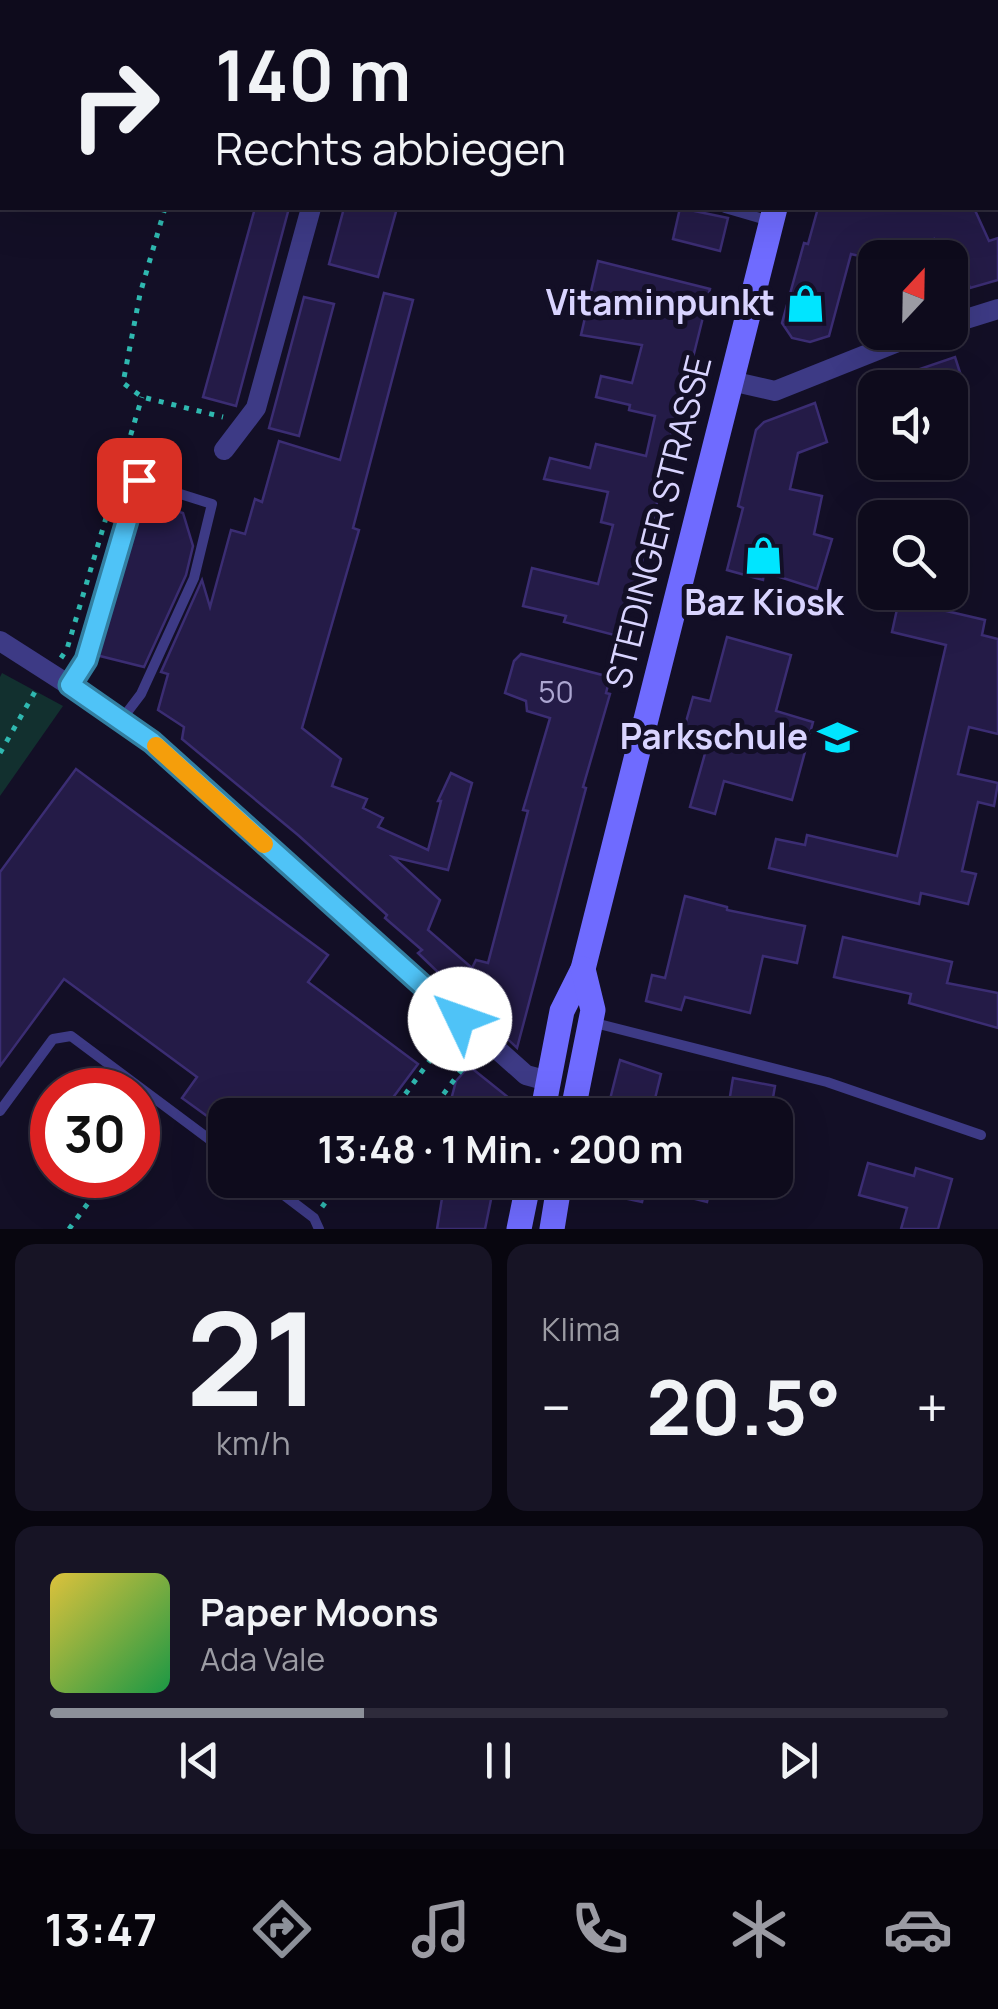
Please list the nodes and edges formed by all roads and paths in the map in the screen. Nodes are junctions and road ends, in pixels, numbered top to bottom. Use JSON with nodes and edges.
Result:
{"nodes":[{"id":1,"x":163,"y":210,"type":"edge"},
{"id":2,"x":310,"y":210,"type":"edge"},
{"id":3,"x":741,"y":210,"type":"edge"},
{"id":4,"x":773,"y":214,"type":"edge"},
{"id":5,"x":998,"y":309,"type":"edge"},
{"id":6,"x":968,"y":318,"type":"edge"},
{"id":7,"x":878,"y":350,"type":"edge"},
{"id":8,"x":731,"y":382,"type":"junction"},
{"id":9,"x":142,"y":397,"type":"junction"},
{"id":10,"x":246,"y":423,"type":"junction"},
{"id":11,"x":224,"y":450,"type":"dead end"},
{"id":12,"x":0,"y":641,"type":"edge"},
{"id":13,"x":50,"y":672,"type":"junction"},
{"id":14,"x":70,"y":685,"type":"junction"},
{"id":15,"x":122,"y":719,"type":"junction"},
{"id":16,"x":0,"y":753,"type":"edge"},
{"id":17,"x":583,"y":970,"type":"junction"},
{"id":18,"x":460,"y":1019,"type":"junction"},
{"id":19,"x":590,"y":1022,"type":"junction"},
{"id":20,"x":484,"y":1039,"type":"junction"},
{"id":21,"x":548,"y":1081,"type":"junction"},
{"id":22,"x":578,"y":1088,"type":"junction"},
{"id":23,"x":402,"y":1098,"type":"edge"},
{"id":24,"x":441,"y":1098,"type":"edge"},
{"id":25,"x":545,"y":1098,"type":"edge"},
{"id":26,"x":576,"y":1098,"type":"edge"},
{"id":27,"x":161,"y":1104,"type":"joint"},
{"id":28,"x":0,"y":1111,"type":"edge"},
{"id":29,"x":981,"y":1135,"type":"dead end"},
{"id":30,"x":208,"y":1139,"type":"edge"},
{"id":31,"x":91,"y":1198,"type":"edge"},
{"id":32,"x":286,"y":1198,"type":"edge"},
{"id":33,"x":331,"y":1198,"type":"edge"},
{"id":34,"x":525,"y":1198,"type":"edge"},
{"id":35,"x":557,"y":1198,"type":"edge"},
{"id":36,"x":316,"y":1223,"type":"edge"},
{"id":37,"x":69,"y":1229,"type":"edge"},
{"id":38,"x":519,"y":1229,"type":"edge"},
{"id":39,"x":552,"y":1229,"type":"edge"}],
"edges":[{"from":1,"to":9,"type":"path"},
{"from":2,"to":10,"type":"street"},
{"from":3,"to":4,"type":"lane"},
{"from":4,"to":8,"type":"main road","name":"STEDINGER STRASSE"},
{"from":5,"to":6,"type":"street"},
{"from":7,"to":8,"type":"street"},
{"from":8,"to":17,"type":"main road","name":"STEDINGER STRASSE"},
{"from":9,"to":10,"type":"path"},
{"from":9,"to":13,"type":"path"},
{"from":10,"to":11,"type":"street"},
{"from":12,"to":13,"type":"street"},
{"from":13,"to":14,"type":"street"},
{"from":13,"to":16,"type":"path"},
{"from":14,"to":15,"type":"street"},
{"from":14,"to":15,"type":"lane"},
{"from":15,"to":18,"type":"street"},
{"from":17,"to":19,"type":"main road","name":"STEDINGER STRASSE"},
{"from":17,"to":21,"type":"main road","name":"STEDINGER STRASSE"},
{"from":18,"to":20,"type":"street"},
{"from":18,"to":23,"type":"path"},
{"from":19,"to":22,"type":"main road","name":"STEDINGER STRASSE"},
{"from":19,"to":29,"type":"lane"},
{"from":20,"to":21,"type":"street"},
{"from":20,"to":24,"type":"path"},
{"from":21,"to":22,"type":"main road"},
{"from":21,"to":25,"type":"main road","name":"STEDINGER STRASSE"},
{"from":22,"to":26,"type":"main road","name":"STEDINGER STRASSE"},
{"from":27,"to":28,"type":"lane"},
{"from":27,"to":30,"type":"lane"},
{"from":31,"to":37,"type":"path"},
{"from":32,"to":36,"type":"lane"},
{"from":33,"to":36,"type":"path"},
{"from":34,"to":38,"type":"main road"},
{"from":35,"to":39,"type":"main road"}]}
